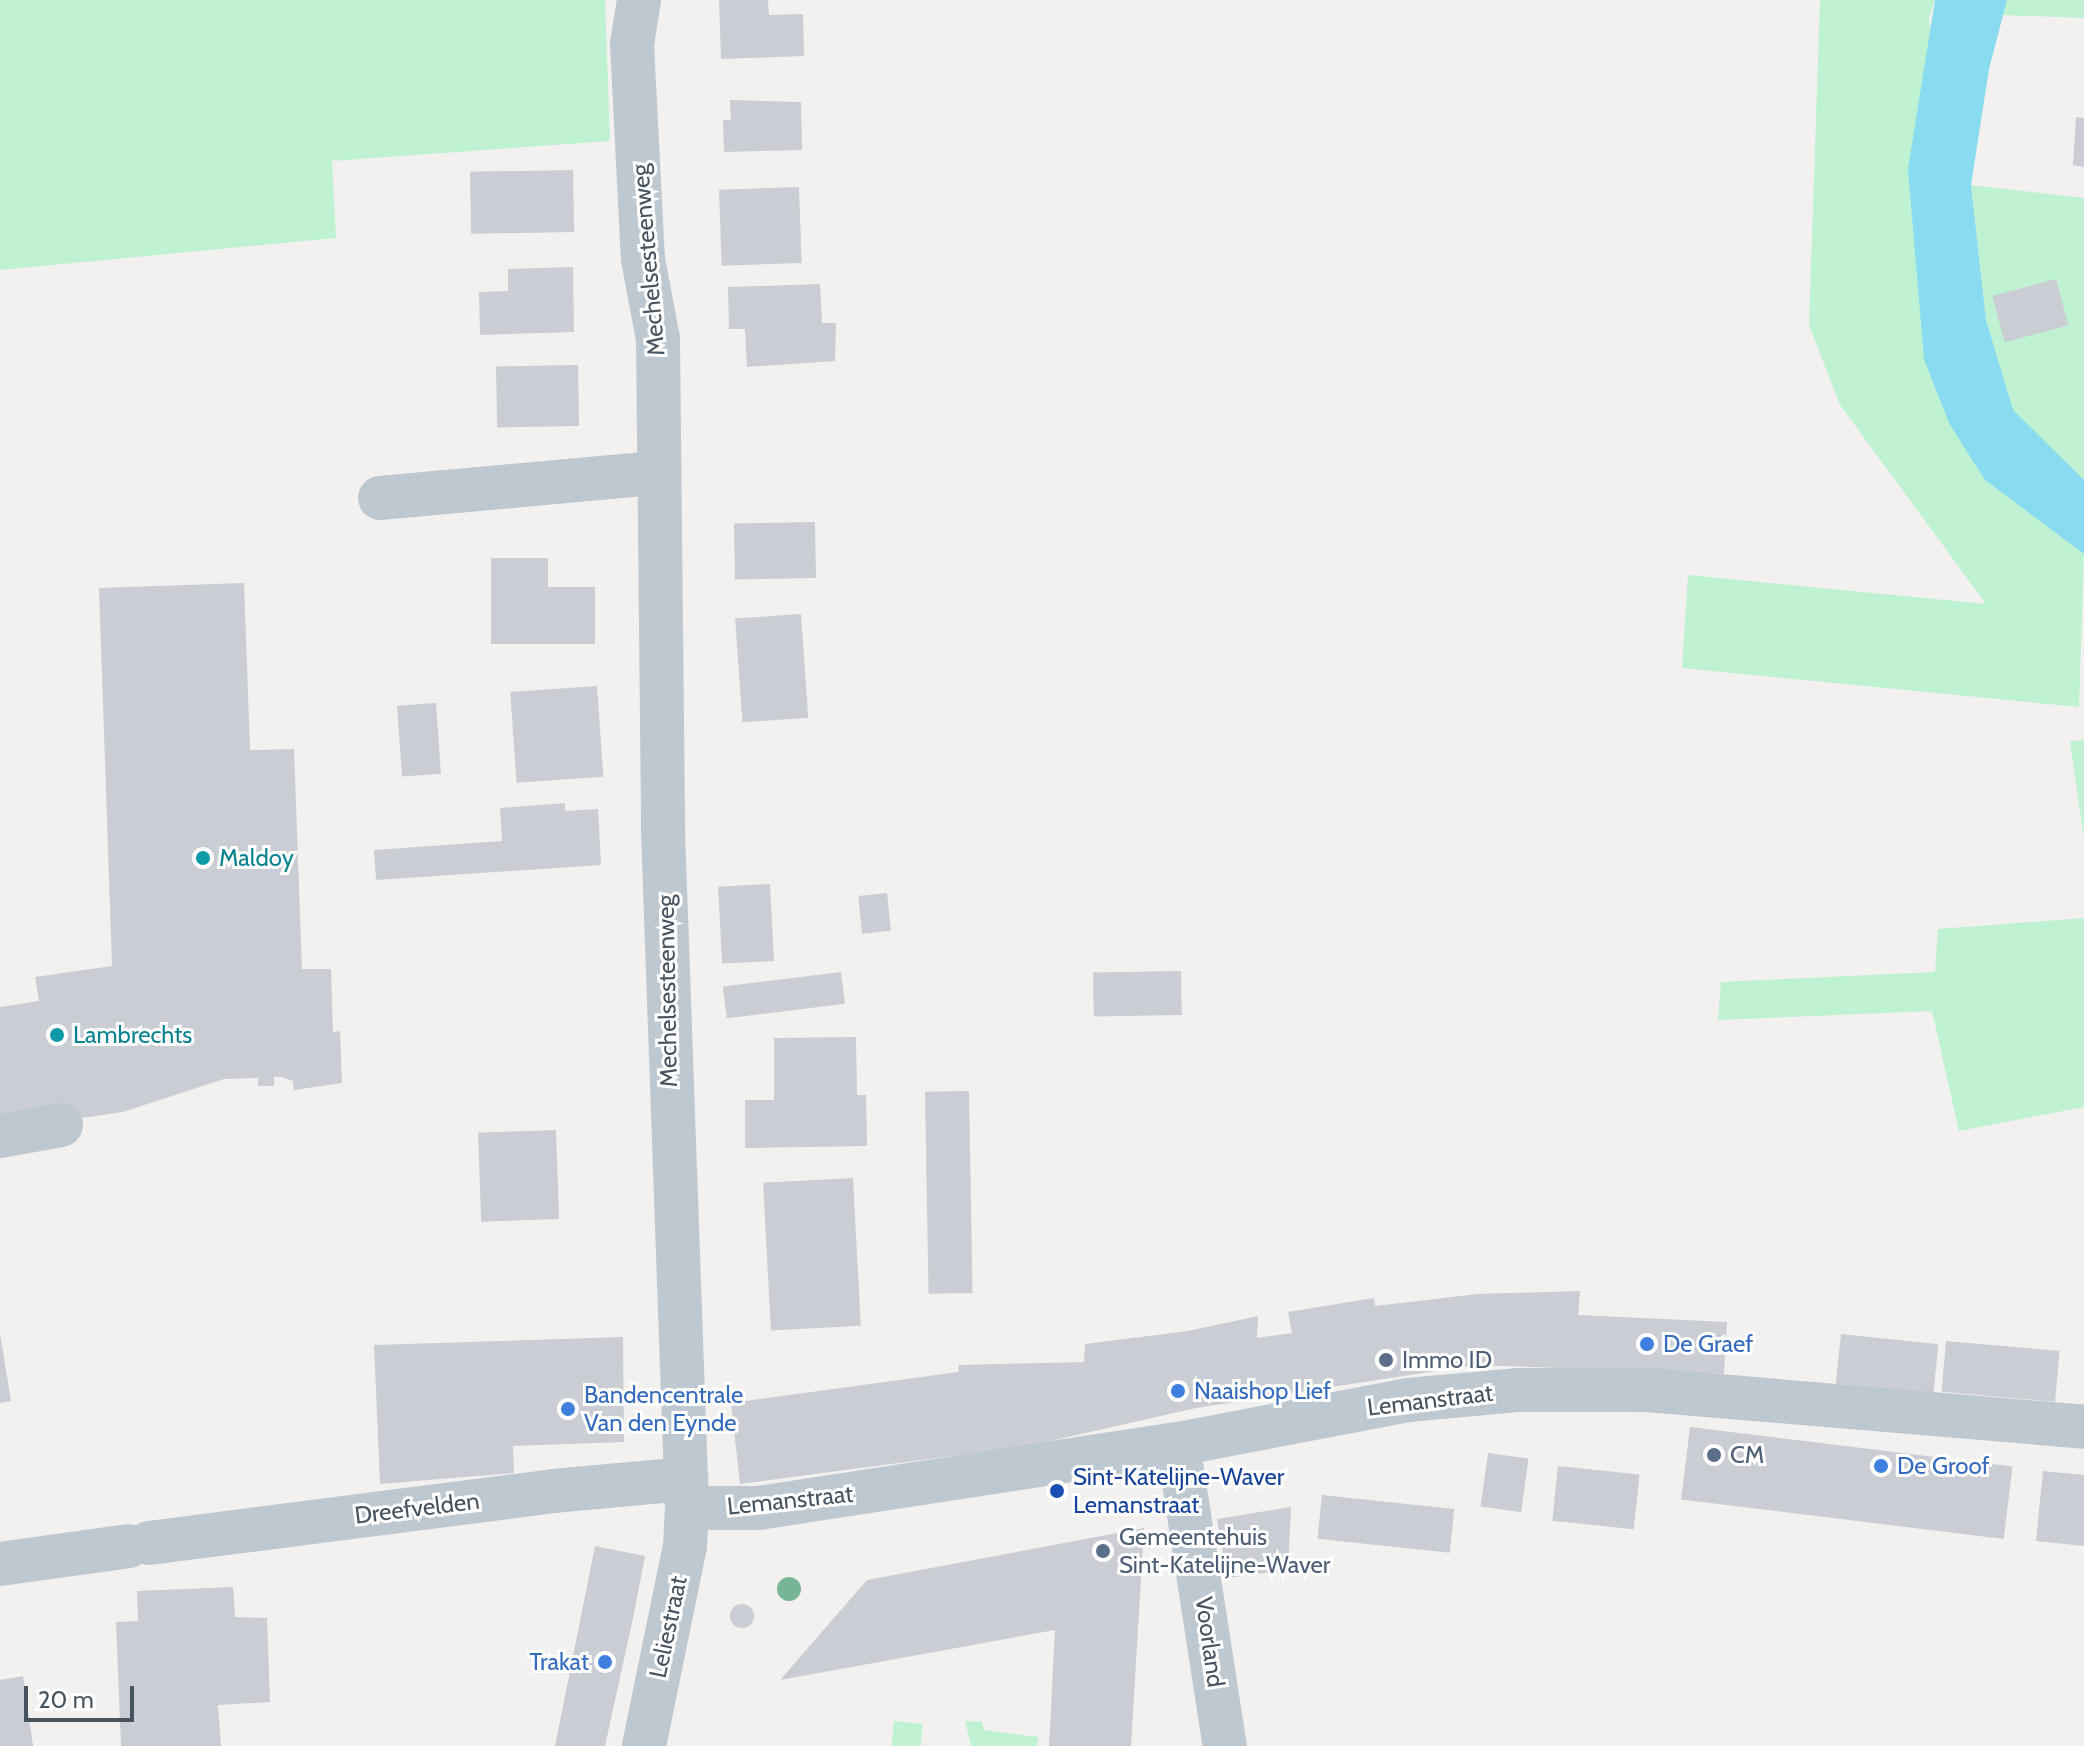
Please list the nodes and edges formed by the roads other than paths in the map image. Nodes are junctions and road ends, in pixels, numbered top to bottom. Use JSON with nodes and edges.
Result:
{"nodes":[{"id":1,"x":639,"y":0,"type":"edge"},
{"id":2,"x":656,"y":473,"type":"junction"},
{"id":3,"x":380,"y":498,"type":"dead end"},
{"id":4,"x":61,"y":1125,"type":"dead end"},
{"id":5,"x":0,"y":1136,"type":"edge"},
{"id":6,"x":2084,"y":1427,"type":"edge"},
{"id":7,"x":1178,"y":1444,"type":"junction"},
{"id":8,"x":686,"y":1493,"type":"junction"},
{"id":9,"x":0,"y":1564,"type":"edge"},
{"id":10,"x":644,"y":1746,"type":"edge"},
{"id":11,"x":1225,"y":1746,"type":"edge"}],
"edges":[{"from":1,"to":2,"type":"street","name":"Mechelsesteenweg"},
{"from":2,"to":3,"type":"street"},
{"from":2,"to":8,"type":"street","name":"Mechelsesteenweg"},
{"from":4,"to":5,"type":"street"},
{"from":6,"to":7,"type":"street","name":"Lemanstraat"},
{"from":7,"to":8,"type":"street","name":"Lemanstraat"},
{"from":7,"to":11,"type":"street","name":"Voorland"},
{"from":8,"to":9,"type":"street","name":"Dreefvelden"},
{"from":8,"to":10,"type":"street","name":"Leliestraat"}]}
